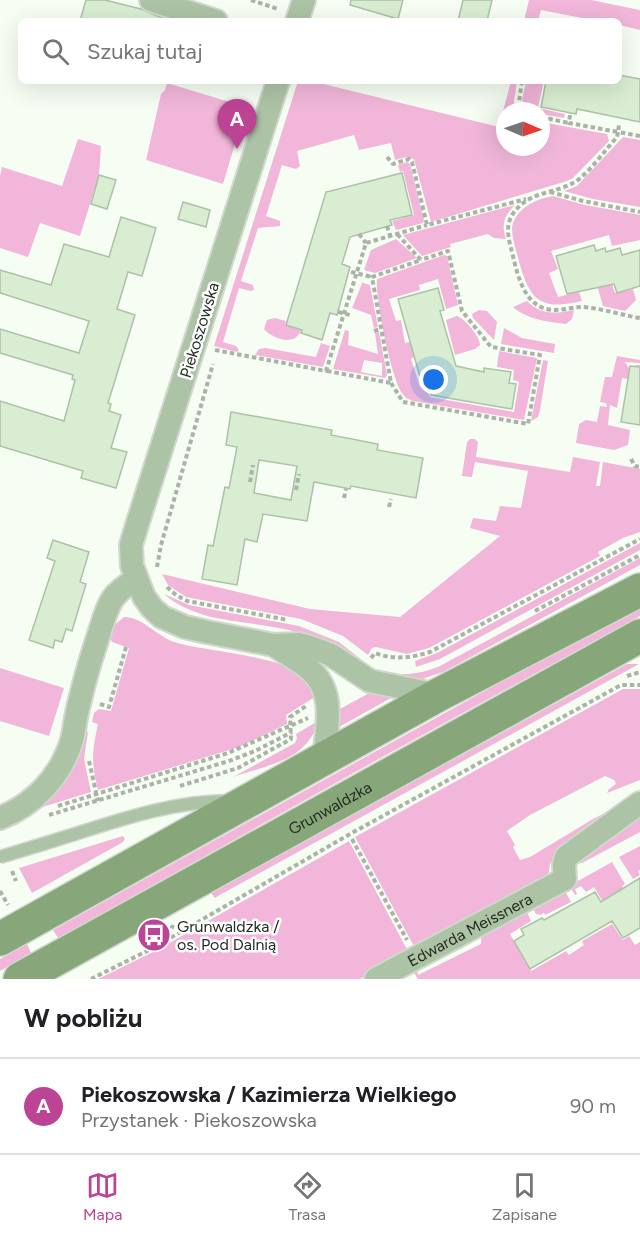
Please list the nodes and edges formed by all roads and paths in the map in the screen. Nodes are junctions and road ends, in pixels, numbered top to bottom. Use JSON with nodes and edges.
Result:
{"nodes":[{"id":1,"x":152,"y":0,"type":"edge"},
{"id":2,"x":251,"y":0,"type":"edge"},
{"id":3,"x":300,"y":12,"type":"edge"},
{"id":4,"x":207,"y":18,"type":"edge"},
{"id":5,"x":277,"y":84,"type":"edge"},
{"id":6,"x":522,"y":84,"type":"edge"},
{"id":7,"x":519,"y":102,"type":"edge"},
{"id":8,"x":570,"y":115,"type":"dead end"},
{"id":9,"x":550,"y":119,"type":"edge"},
{"id":10,"x":569,"y":123,"type":"junction"},
{"id":11,"x":619,"y":125,"type":"dead end"},
{"id":12,"x":618,"y":132,"type":"junction"},
{"id":13,"x":640,"y":136,"type":"edge"},
{"id":14,"x":387,"y":157,"type":"dead end"},
{"id":15,"x":549,"y":192,"type":"junction"},
{"id":16,"x":533,"y":197,"type":"junction"},
{"id":17,"x":640,"y":212,"type":"edge"},
{"id":18,"x":427,"y":225,"type":"junction"},
{"id":19,"x":387,"y":226,"type":"dead end"},
{"id":20,"x":360,"y":234,"type":"dead end"},
{"id":21,"x":397,"y":234,"type":"junction"},
{"id":22,"x":390,"y":236,"type":"junction"},
{"id":23,"x":366,"y":243,"type":"junction"},
{"id":24,"x":421,"y":260,"type":"junction"},
{"id":25,"x":351,"y":272,"type":"dead end"},
{"id":26,"x":357,"y":274,"type":"junction"},
{"id":27,"x":372,"y":278,"type":"junction"},
{"id":28,"x":338,"y":312,"type":"dead end"},
{"id":29,"x":348,"y":314,"type":"junction"},
{"id":30,"x":640,"y":318,"type":"edge"},
{"id":31,"x":381,"y":329,"type":"junction"},
{"id":32,"x":374,"y":331,"type":"dead end"},
{"id":33,"x":220,"y":351,"type":"dead end"},
{"id":34,"x":327,"y":371,"type":"junction"},
{"id":35,"x":391,"y":383,"type":"junction"},
{"id":36,"x":199,"y":415,"type":"dead end"},
{"id":37,"x":631,"y":459,"type":"dead end"},
{"id":38,"x":253,"y":465,"type":"dead end"},
{"id":39,"x":640,"y":467,"type":"edge"},
{"id":40,"x":299,"y":474,"type":"dead end"},
{"id":41,"x":250,"y":482,"type":"dead end"},
{"id":42,"x":346,"y":489,"type":"dead end"},
{"id":43,"x":296,"y":490,"type":"dead end"},
{"id":44,"x":344,"y":498,"type":"dead end"},
{"id":45,"x":391,"y":499,"type":"dead end"},
{"id":46,"x":389,"y":507,"type":"dead end"},
{"id":47,"x":640,"y":539,"type":"edge"},
{"id":48,"x":640,"y":555,"type":"edge"},
{"id":49,"x":158,"y":573,"type":"dead end"},
{"id":50,"x":136,"y":580,"type":"junction"},
{"id":51,"x":165,"y":585,"type":"dead end"},
{"id":52,"x":640,"y":590,"type":"edge"},
{"id":53,"x":532,"y":613,"type":"dead end"},
{"id":54,"x":290,"y":621,"type":"dead end"},
{"id":55,"x":640,"y":636,"type":"edge"},
{"id":56,"x":274,"y":645,"type":"junction"},
{"id":57,"x":126,"y":647,"type":"dead end"},
{"id":58,"x":369,"y":661,"type":"dead end"},
{"id":59,"x":640,"y":685,"type":"edge"},
{"id":60,"x":438,"y":696,"type":"junction"},
{"id":61,"x":93,"y":705,"type":"dead end"},
{"id":62,"x":295,"y":713,"type":"dead end"},
{"id":63,"x":313,"y":715,"type":"dead end"},
{"id":64,"x":291,"y":725,"type":"junction"},
{"id":65,"x":292,"y":732,"type":"junction"},
{"id":66,"x":324,"y":758,"type":"junction"},
{"id":67,"x":172,"y":789,"type":"dead end"},
{"id":68,"x":248,"y":801,"type":"junction"},
{"id":69,"x":640,"y":803,"type":"edge"},
{"id":70,"x":50,"y":809,"type":"dead end"},
{"id":71,"x":0,"y":818,"type":"edge"},
{"id":72,"x":41,"y":818,"type":"dead end"},
{"id":73,"x":352,"y":839,"type":"dead end"},
{"id":74,"x":0,"y":857,"type":"edge"},
{"id":75,"x":0,"y":939,"type":"edge"},
{"id":76,"x":416,"y":957,"type":"junction"},
{"id":77,"x":20,"y":979,"type":"edge"},
{"id":78,"x":91,"y":979,"type":"edge"},
{"id":79,"x":376,"y":979,"type":"edge"}],
"edges":[{"from":1,"to":4,"type":"street"},
{"from":2,"to":3,"type":"path"},
{"from":5,"to":50,"type":"street","name":"Piekoszowska"},
{"from":6,"to":7,"type":"path"},
{"from":8,"to":10,"type":"path"},
{"from":9,"to":10,"type":"path"},
{"from":10,"to":12,"type":"path"},
{"from":11,"to":12,"type":"path"},
{"from":12,"to":13,"type":"path"},
{"from":12,"to":15,"type":"path"},
{"from":14,"to":18,"type":"path"},
{"from":15,"to":16,"type":"path"},
{"from":15,"to":17,"type":"path"},
{"from":16,"to":18,"type":"path"},
{"from":16,"to":30,"type":"path"},
{"from":18,"to":21,"type":"path"},
{"from":19,"to":22,"type":"path"},
{"from":20,"to":23,"type":"path"},
{"from":21,"to":22,"type":"path"},
{"from":21,"to":24,"type":"path"},
{"from":22,"to":23,"type":"path"},
{"from":23,"to":26,"type":"path"},
{"from":24,"to":27,"type":"path"},
{"from":24,"to":35,"type":"path"},
{"from":25,"to":26,"type":"path"},
{"from":26,"to":27,"type":"path"},
{"from":26,"to":29,"type":"path"},
{"from":27,"to":31,"type":"path"},
{"from":28,"to":29,"type":"path"},
{"from":29,"to":34,"type":"path"},
{"from":31,"to":32,"type":"path"},
{"from":31,"to":35,"type":"path"},
{"from":33,"to":34,"type":"path"},
{"from":34,"to":35,"type":"path"},
{"from":36,"to":49,"type":"path"},
{"from":37,"to":39,"type":"path"},
{"from":38,"to":41,"type":"path"},
{"from":40,"to":43,"type":"path"},
{"from":42,"to":44,"type":"path"},
{"from":45,"to":46,"type":"path"},
{"from":47,"to":58,"type":"path"},
{"from":48,"to":53,"type":"path"},
{"from":50,"to":56,"type":"street","name":"Piekoszowska"},
{"from":50,"to":71,"type":"street"},
{"from":51,"to":54,"type":"path"},
{"from":52,"to":60,"type":"main road"},
{"from":55,"to":77,"type":"main road","name":"Grunwaldzka"},
{"from":56,"to":60,"type":"street","name":"Piekoszowska"},
{"from":56,"to":66,"type":"street","name":"Piekoszowska"},
{"from":57,"to":61,"type":"path"},
{"from":59,"to":78,"type":"path"},
{"from":60,"to":66,"type":"main road"},
{"from":62,"to":64,"type":"path"},
{"from":63,"to":64,"type":"path"},
{"from":64,"to":65,"type":"path"},
{"from":64,"to":70,"type":"path"},
{"from":65,"to":67,"type":"path"},
{"from":65,"to":72,"type":"path"},
{"from":66,"to":68,"type":"main road"},
{"from":68,"to":74,"type":"lane","bridge":true},
{"from":68,"to":75,"type":"main road"},
{"from":69,"to":76,"type":"street","name":"Edwarda Meissnera"},
{"from":73,"to":76,"type":"path"},
{"from":76,"to":79,"type":"street","name":"Edwarda Meissnera"}]}
